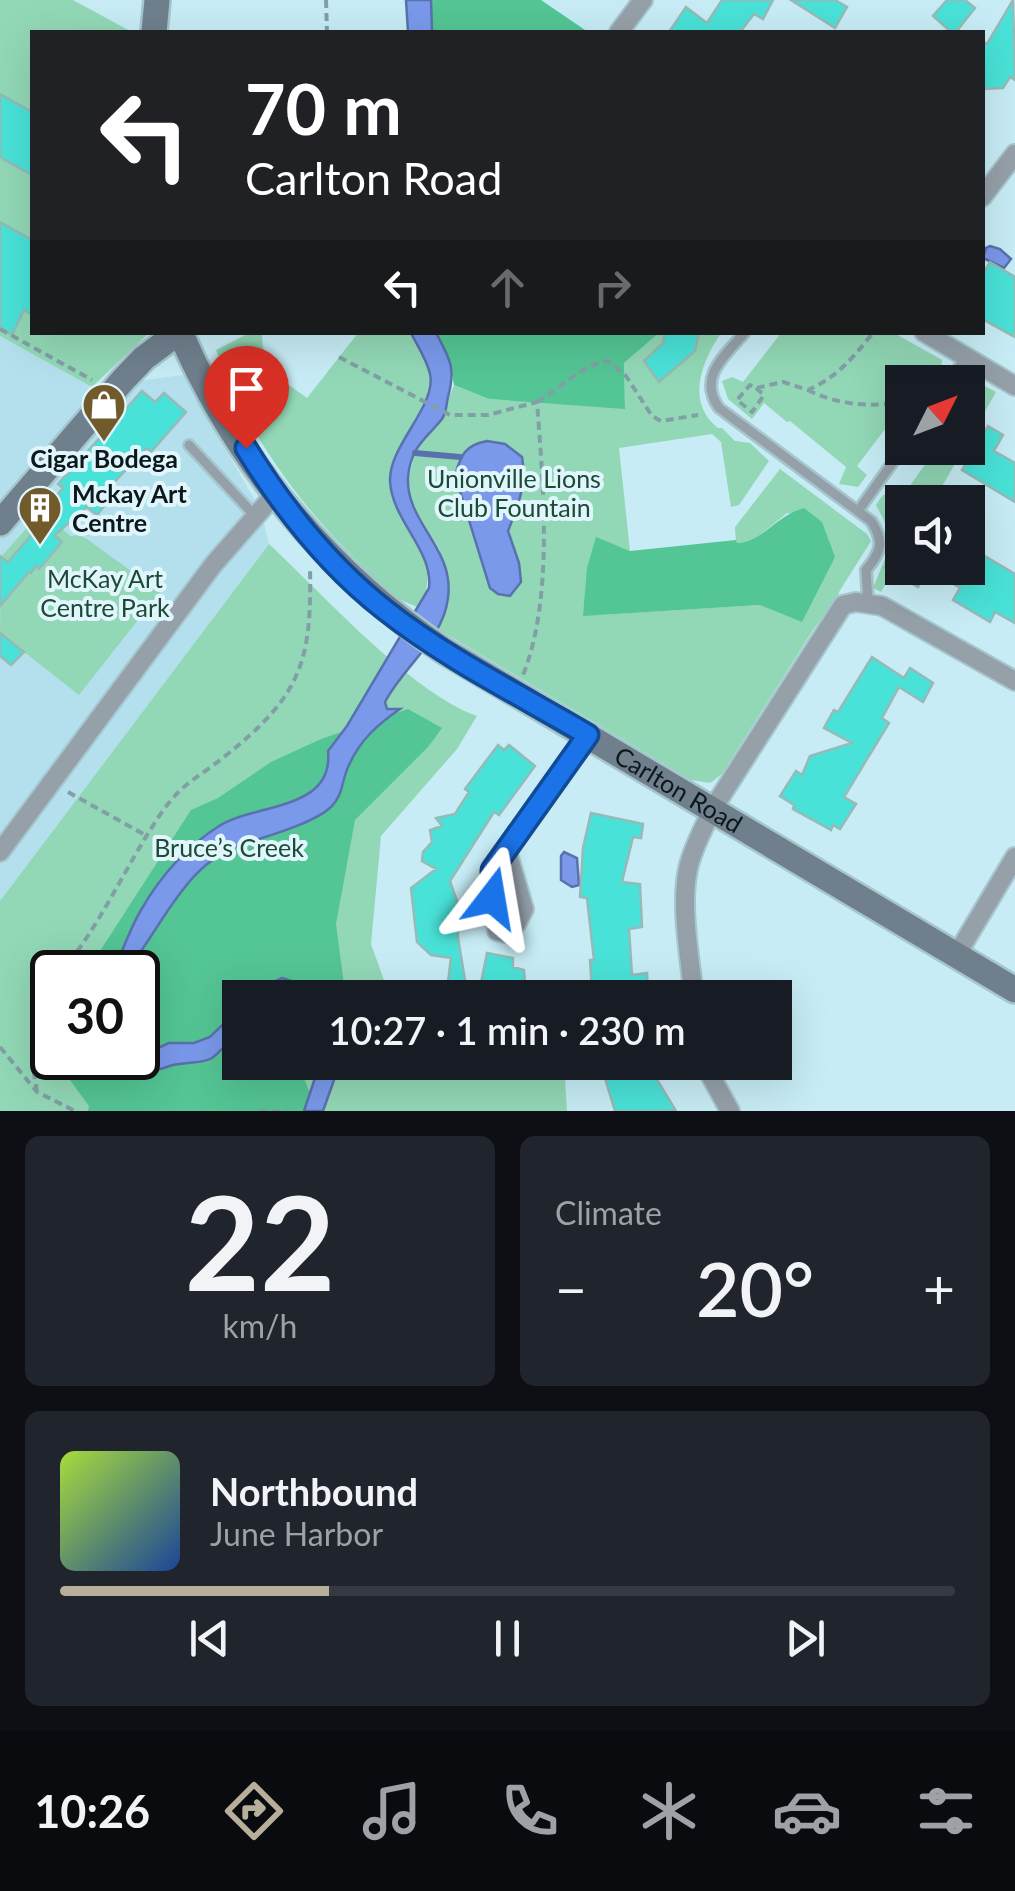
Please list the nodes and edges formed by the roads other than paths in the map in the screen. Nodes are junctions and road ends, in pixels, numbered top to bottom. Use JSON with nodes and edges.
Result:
{"nodes":[{"id":1,"x":157,"y":0,"type":"edge"},
{"id":2,"x":643,"y":0,"type":"edge"},
{"id":3,"x":154,"y":30,"type":"edge"},
{"id":4,"x":620,"y":30,"type":"edge"},
{"id":5,"x":1015,"y":154,"type":"edge"},
{"id":6,"x":985,"y":194,"type":"edge"},
{"id":7,"x":176,"y":335,"type":"edge"},
{"id":8,"x":182,"y":335,"type":"edge"},
{"id":9,"x":743,"y":335,"type":"edge"},
{"id":10,"x":929,"y":335,"type":"edge"},
{"id":11,"x":966,"y":357,"type":"junction"},
{"id":12,"x":960,"y":365,"type":"edge"},
{"id":13,"x":1015,"y":386,"type":"edge"},
{"id":14,"x":190,"y":445,"type":"dead end"},
{"id":15,"x":892,"y":465,"type":"edge"},
{"id":16,"x":276,"y":494,"type":"junction"},
{"id":17,"x":858,"y":511,"type":"junction"},
{"id":18,"x":256,"y":517,"type":"junction"},
{"id":19,"x":0,"y":524,"type":"edge"},
{"id":20,"x":868,"y":603,"type":"junction"},
{"id":21,"x":1015,"y":680,"type":"edge"},
{"id":22,"x":588,"y":735,"type":"junction"},
{"id":23,"x":712,"y":810,"type":"junction"},
{"id":24,"x":506,"y":848,"type":"dead end"},
{"id":25,"x":0,"y":852,"type":"edge"},
{"id":26,"x":1015,"y":857,"type":"edge"},
{"id":27,"x":956,"y":956,"type":"junction"},
{"id":28,"x":692,"y":980,"type":"edge"},
{"id":29,"x":1015,"y":990,"type":"edge"},
{"id":30,"x":713,"y":1080,"type":"edge"},
{"id":31,"x":730,"y":1111,"type":"edge"}],
"edges":[{"from":1,"to":3,"type":"main road"},
{"from":2,"to":4,"type":"street"},
{"from":5,"to":6,"type":"street"},
{"from":7,"to":19,"type":"main road"},
{"from":8,"to":16,"type":"main road","name":"Carlton Road"},
{"from":9,"to":17,"type":"lane"},
{"from":10,"to":11,"type":"street"},
{"from":11,"to":12,"type":"lane"},
{"from":11,"to":13,"type":"street"},
{"from":14,"to":18,"type":"lane"},
{"from":15,"to":17,"type":"lane"},
{"from":16,"to":18,"type":"street"},
{"from":16,"to":22,"type":"main road","name":"Carlton Road"},
{"from":17,"to":20,"type":"lane"},
{"from":18,"to":25,"type":"street"},
{"from":20,"to":21,"type":"street"},
{"from":20,"to":23,"type":"street"},
{"from":22,"to":23,"type":"main road","name":"Carlton Road"},
{"from":22,"to":24,"type":"street"},
{"from":23,"to":27,"type":"main road","name":"Carlton Road"},
{"from":23,"to":28,"type":"street"},
{"from":26,"to":27,"type":"street"},
{"from":27,"to":29,"type":"main road","name":"Carlton Road"},
{"from":30,"to":31,"type":"street"}]}
